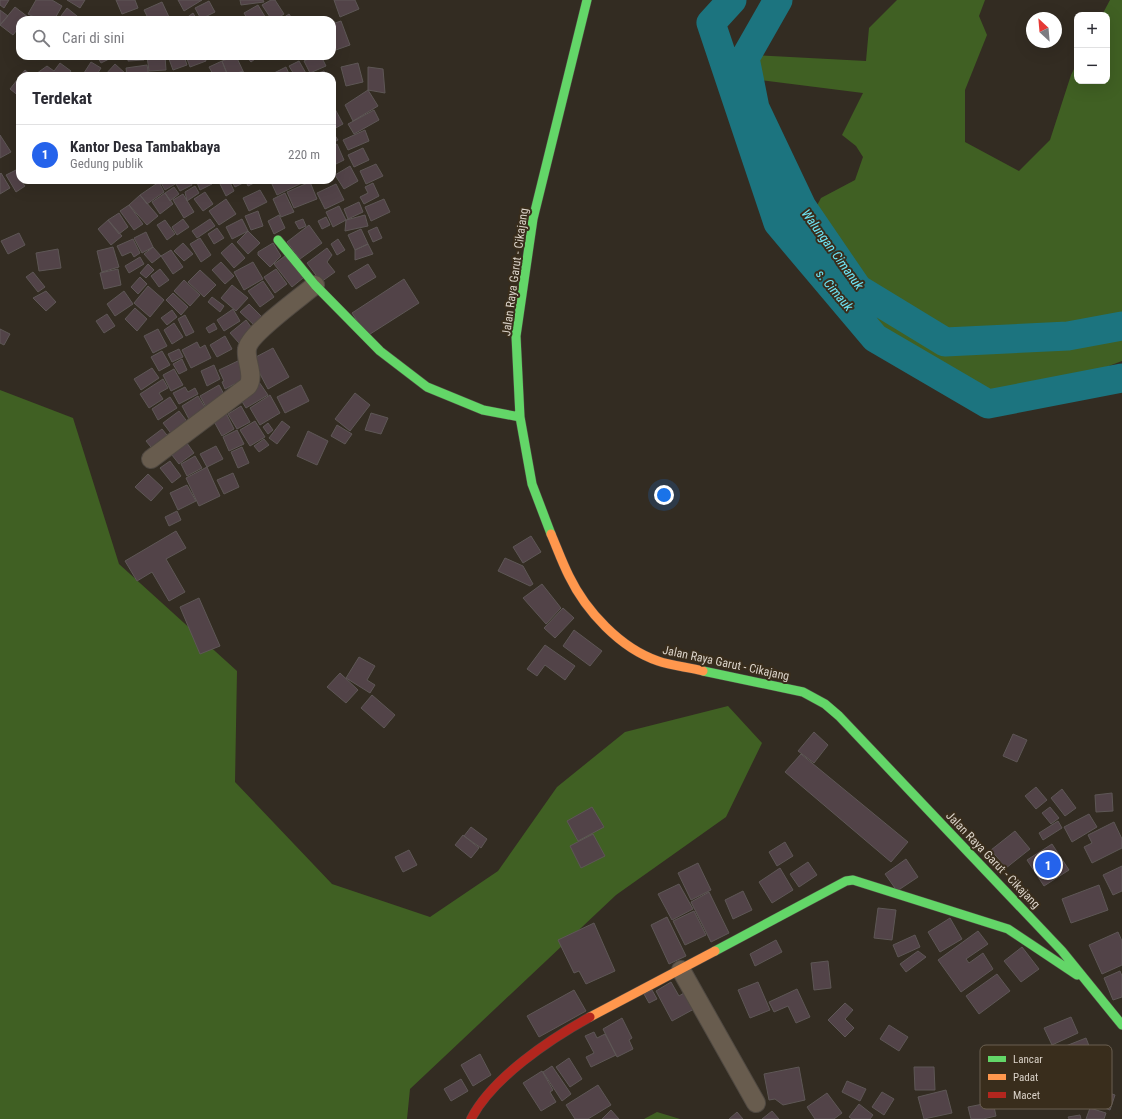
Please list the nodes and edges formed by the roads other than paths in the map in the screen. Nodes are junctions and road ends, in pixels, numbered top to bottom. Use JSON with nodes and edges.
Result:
{"nodes":[{"id":1,"x":575,"y":0,"type":"edge"},
{"id":2,"x":587,"y":0,"type":"edge"},
{"id":3,"x":580,"y":28,"type":"junction"},
{"id":4,"x":278,"y":240,"type":"dead end"},
{"id":5,"x":314,"y":285,"type":"junction"},
{"id":6,"x":520,"y":417,"type":"junction"},
{"id":7,"x":151,"y":459,"type":"dead end"},
{"id":8,"x":681,"y":970,"type":"junction"},
{"id":9,"x":1091,"y":985,"type":"junction"},
{"id":10,"x":1122,"y":1025,"type":"edge"},
{"id":11,"x":756,"y":1103,"type":"dead end"},
{"id":12,"x":471,"y":1119,"type":"edge"}],
"edges":[{"from":1,"to":3,"type":"street"},
{"from":2,"to":3,"type":"main road","name":"Jalan Raya Garut - Cikajang"},
{"from":3,"to":6,"type":"main road","name":"Jalan Raya Garut - Cikajang"},
{"from":4,"to":5,"type":"main road"},
{"from":5,"to":6,"type":"main road"},
{"from":5,"to":7,"type":"street"},
{"from":6,"to":9,"type":"main road","name":"Jalan Raya Garut - Cikajang"},
{"from":8,"to":9,"type":"main road"},
{"from":8,"to":11,"type":"street"},
{"from":8,"to":12,"type":"main road"},
{"from":9,"to":10,"type":"main road","name":"Jalan Raya Garut - Cikajang"}]}
